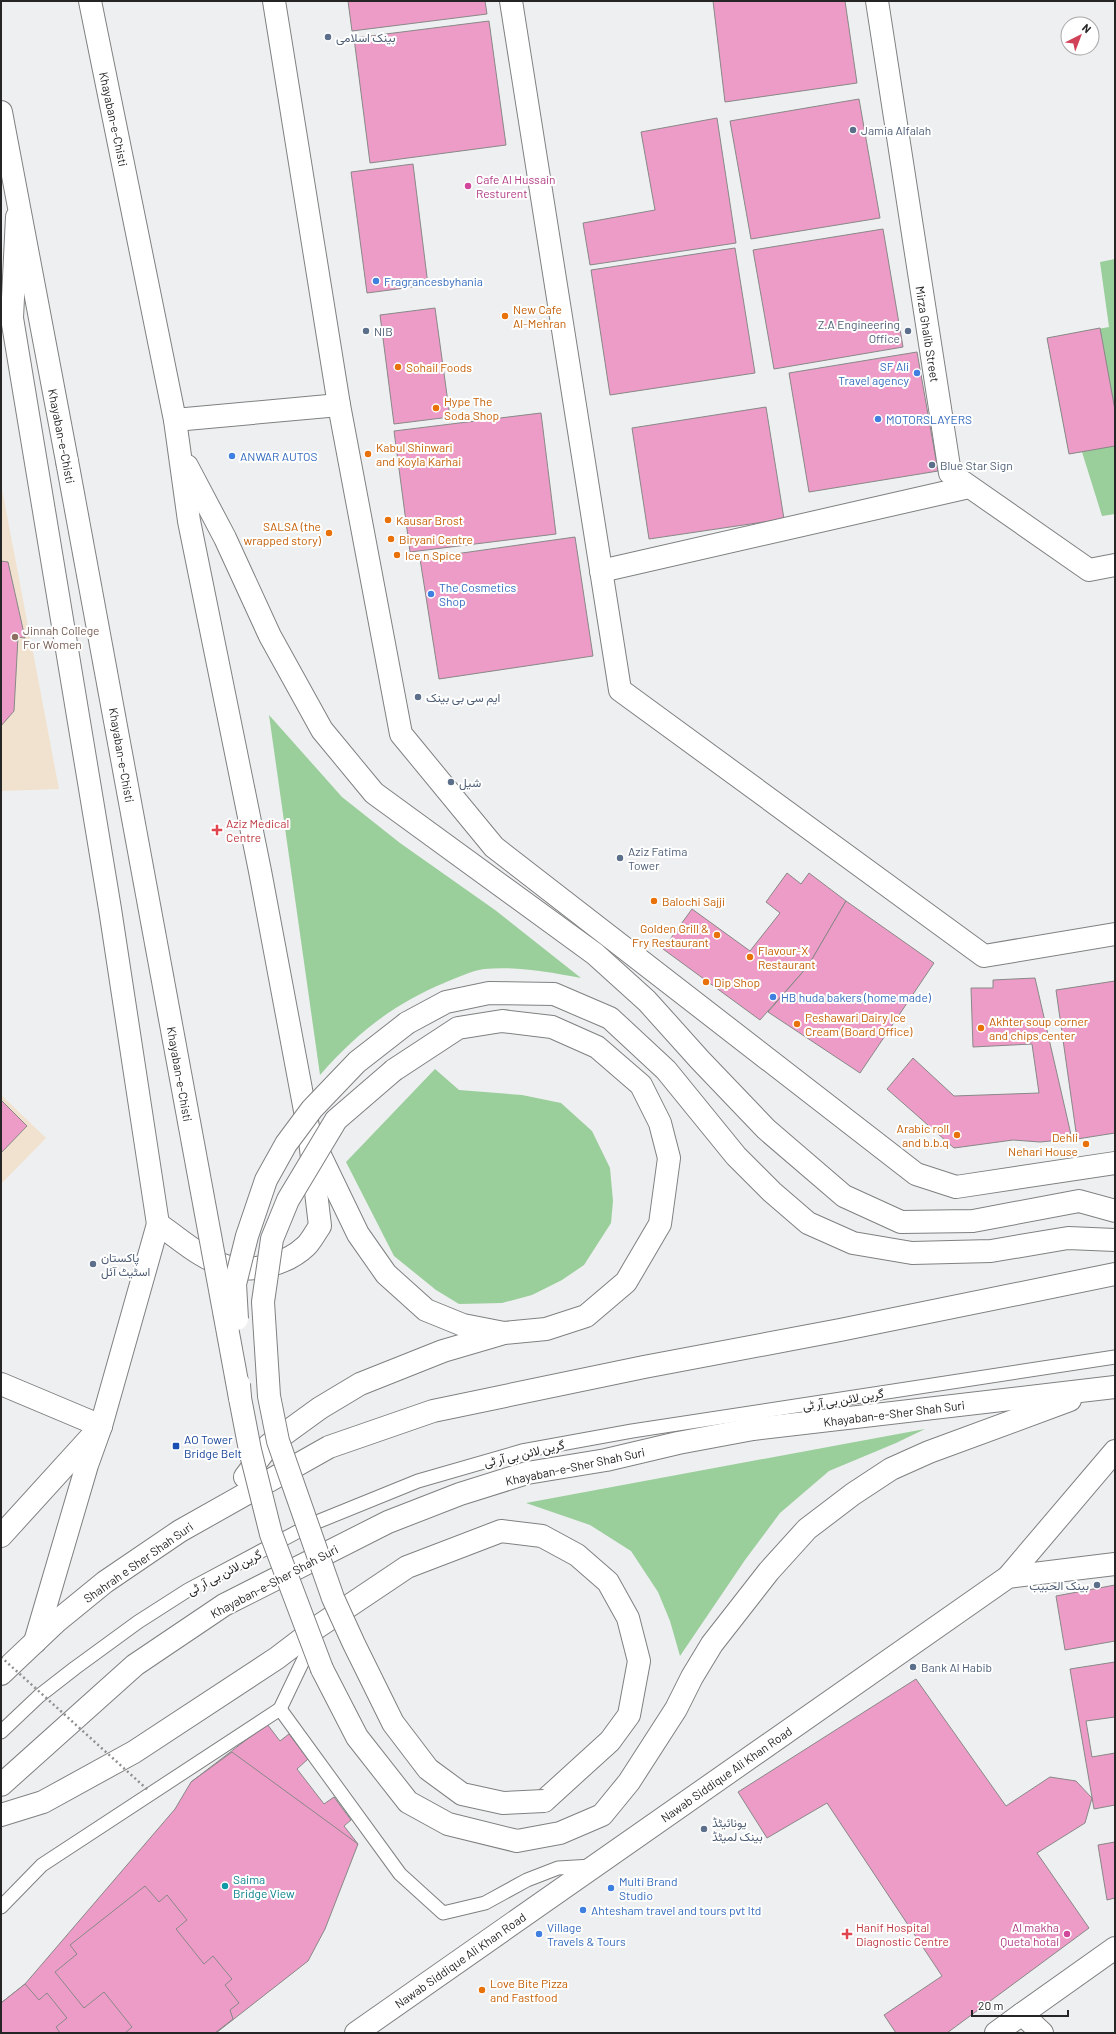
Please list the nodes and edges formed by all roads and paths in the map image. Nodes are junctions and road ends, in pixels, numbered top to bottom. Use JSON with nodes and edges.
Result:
{"nodes":[{"id":1,"x":90,"y":1,"type":"edge"},
{"id":2,"x":274,"y":1,"type":"edge"},
{"id":3,"x":511,"y":1,"type":"edge"},
{"id":4,"x":877,"y":1,"type":"edge"},
{"id":5,"x":1,"y":112,"type":"edge"},
{"id":6,"x":18,"y":205,"type":"junction"},
{"id":7,"x":338,"y":405,"type":"junction"},
{"id":8,"x":175,"y":420,"type":"junction"},
{"id":9,"x":180,"y":453,"type":"junction"},
{"id":10,"x":969,"y":487,"type":"junction"},
{"id":11,"x":1115,"y":565,"type":"edge"},
{"id":12,"x":601,"y":571,"type":"junction"},
{"id":13,"x":1115,"y":934,"type":"edge"},
{"id":14,"x":309,"y":1132,"type":"junction"},
{"id":15,"x":1115,"y":1163,"type":"edge"},
{"id":16,"x":1115,"y":1211,"type":"edge"},
{"id":17,"x":158,"y":1224,"type":"junction"},
{"id":18,"x":1115,"y":1240,"type":"edge"},
{"id":19,"x":1115,"y":1274,"type":"edge"},
{"id":20,"x":504,"y":1333,"type":"junction"},
{"id":21,"x":1115,"y":1357,"type":"edge"},
{"id":22,"x":1,"y":1384,"type":"edge"},
{"id":23,"x":1110,"y":1388,"type":"edge"},
{"id":24,"x":240,"y":1398,"type":"junction"},
{"id":25,"x":101,"y":1426,"type":"junction"},
{"id":26,"x":1115,"y":1451,"type":"edge"},
{"id":27,"x":225,"y":1504,"type":"junction"},
{"id":28,"x":1,"y":1536,"type":"edge"},
{"id":29,"x":1115,"y":1564,"type":"edge"},
{"id":30,"x":1008,"y":1577,"type":"junction"},
{"id":31,"x":319,"y":1626,"type":"junction"},
{"id":32,"x":35,"y":1642,"type":"junction"},
{"id":33,"x":1,"y":1656,"type":"edge"},
{"id":34,"x":1,"y":1674,"type":"edge"},
{"id":35,"x":280,"y":1709,"type":"junction"},
{"id":36,"x":1,"y":1732,"type":"edge"},
{"id":37,"x":1,"y":1785,"type":"edge"},
{"id":38,"x":149,"y":1791,"type":"dead end"},
{"id":39,"x":1,"y":1815,"type":"edge"},
{"id":40,"x":595,"y":1866,"type":"junction"},
{"id":41,"x":1,"y":1907,"type":"edge"},
{"id":42,"x":1115,"y":1948,"type":"edge"},
{"id":43,"x":1022,"y":2014,"type":"junction"},
{"id":44,"x":356,"y":2033,"type":"edge"},
{"id":45,"x":996,"y":2033,"type":"edge"},
{"id":46,"x":1042,"y":2033,"type":"edge"}],
"edges":[{"from":1,"to":8,"type":"main road","name":"Khayaban-e-Chisti"},
{"from":2,"to":7,"type":"main road"},
{"from":3,"to":12,"type":"main road"},
{"from":4,"to":10,"type":"main road","name":"Mirza Ghalib Street"},
{"from":5,"to":6,"type":"main road","name":"Khayaban-e-Chisti"},
{"from":6,"to":17,"type":"main road"},
{"from":6,"to":24,"type":"main road","name":"Khayaban-e-Chisti","bridge":true},
{"from":7,"to":8,"type":"main road"},
{"from":7,"to":15,"type":"main road"},
{"from":8,"to":9,"type":"main road","name":"Khayaban-e-Chisti"},
{"from":9,"to":14,"type":"main road","name":"Khayaban-e-Chisti"},
{"from":9,"to":16,"type":"main road"},
{"from":10,"to":11,"type":"main road","name":"Mirza Ghalib Street"},
{"from":10,"to":12,"type":"main road"},
{"from":12,"to":13,"type":"main road"},
{"from":14,"to":17,"type":"main road"},
{"from":14,"to":20,"type":"main road"},
{"from":17,"to":25,"type":"main road"},
{"from":18,"to":24,"type":"main road","bridge":true},
{"from":19,"to":27,"type":"main road"},
{"from":20,"to":27,"type":"main road"},
{"from":20,"to":31,"type":"main road","bridge":true},
{"from":21,"to":36,"type":"lane","name":"گرین لائن بی آر ٹی"},
{"from":22,"to":25,"type":"main road"},
{"from":23,"to":24,"type":"main road","bridge":true},
{"from":23,"to":37,"type":"main road","name":"Khayaban-e-Sher Shah Suri"},
{"from":25,"to":28,"type":"main road"},
{"from":25,"to":32,"type":"main road"},
{"from":26,"to":30,"type":"main road"},
{"from":27,"to":32,"type":"main road","name":"Shahrah e Sher Shah Suri"},
{"from":29,"to":30,"type":"main road","name":"Nawab Siddique Ali Khan Road"},
{"from":30,"to":40,"type":"main road","name":"Nawab Siddique Ali Khan Road"},
{"from":31,"to":35,"type":"lane"},
{"from":31,"to":39,"type":"main road"},
{"from":32,"to":34,"type":"main road","name":"Shahrah e Sher Shah Suri"},
{"from":33,"to":38,"type":"path","bridge":true},
{"from":35,"to":40,"type":"lane"},
{"from":35,"to":41,"type":"lane"},
{"from":40,"to":44,"type":"main road","name":"Nawab Siddique Ali Khan Road"},
{"from":42,"to":43,"type":"main road"},
{"from":43,"to":45,"type":"main road"},
{"from":43,"to":46,"type":"main road"}]}
